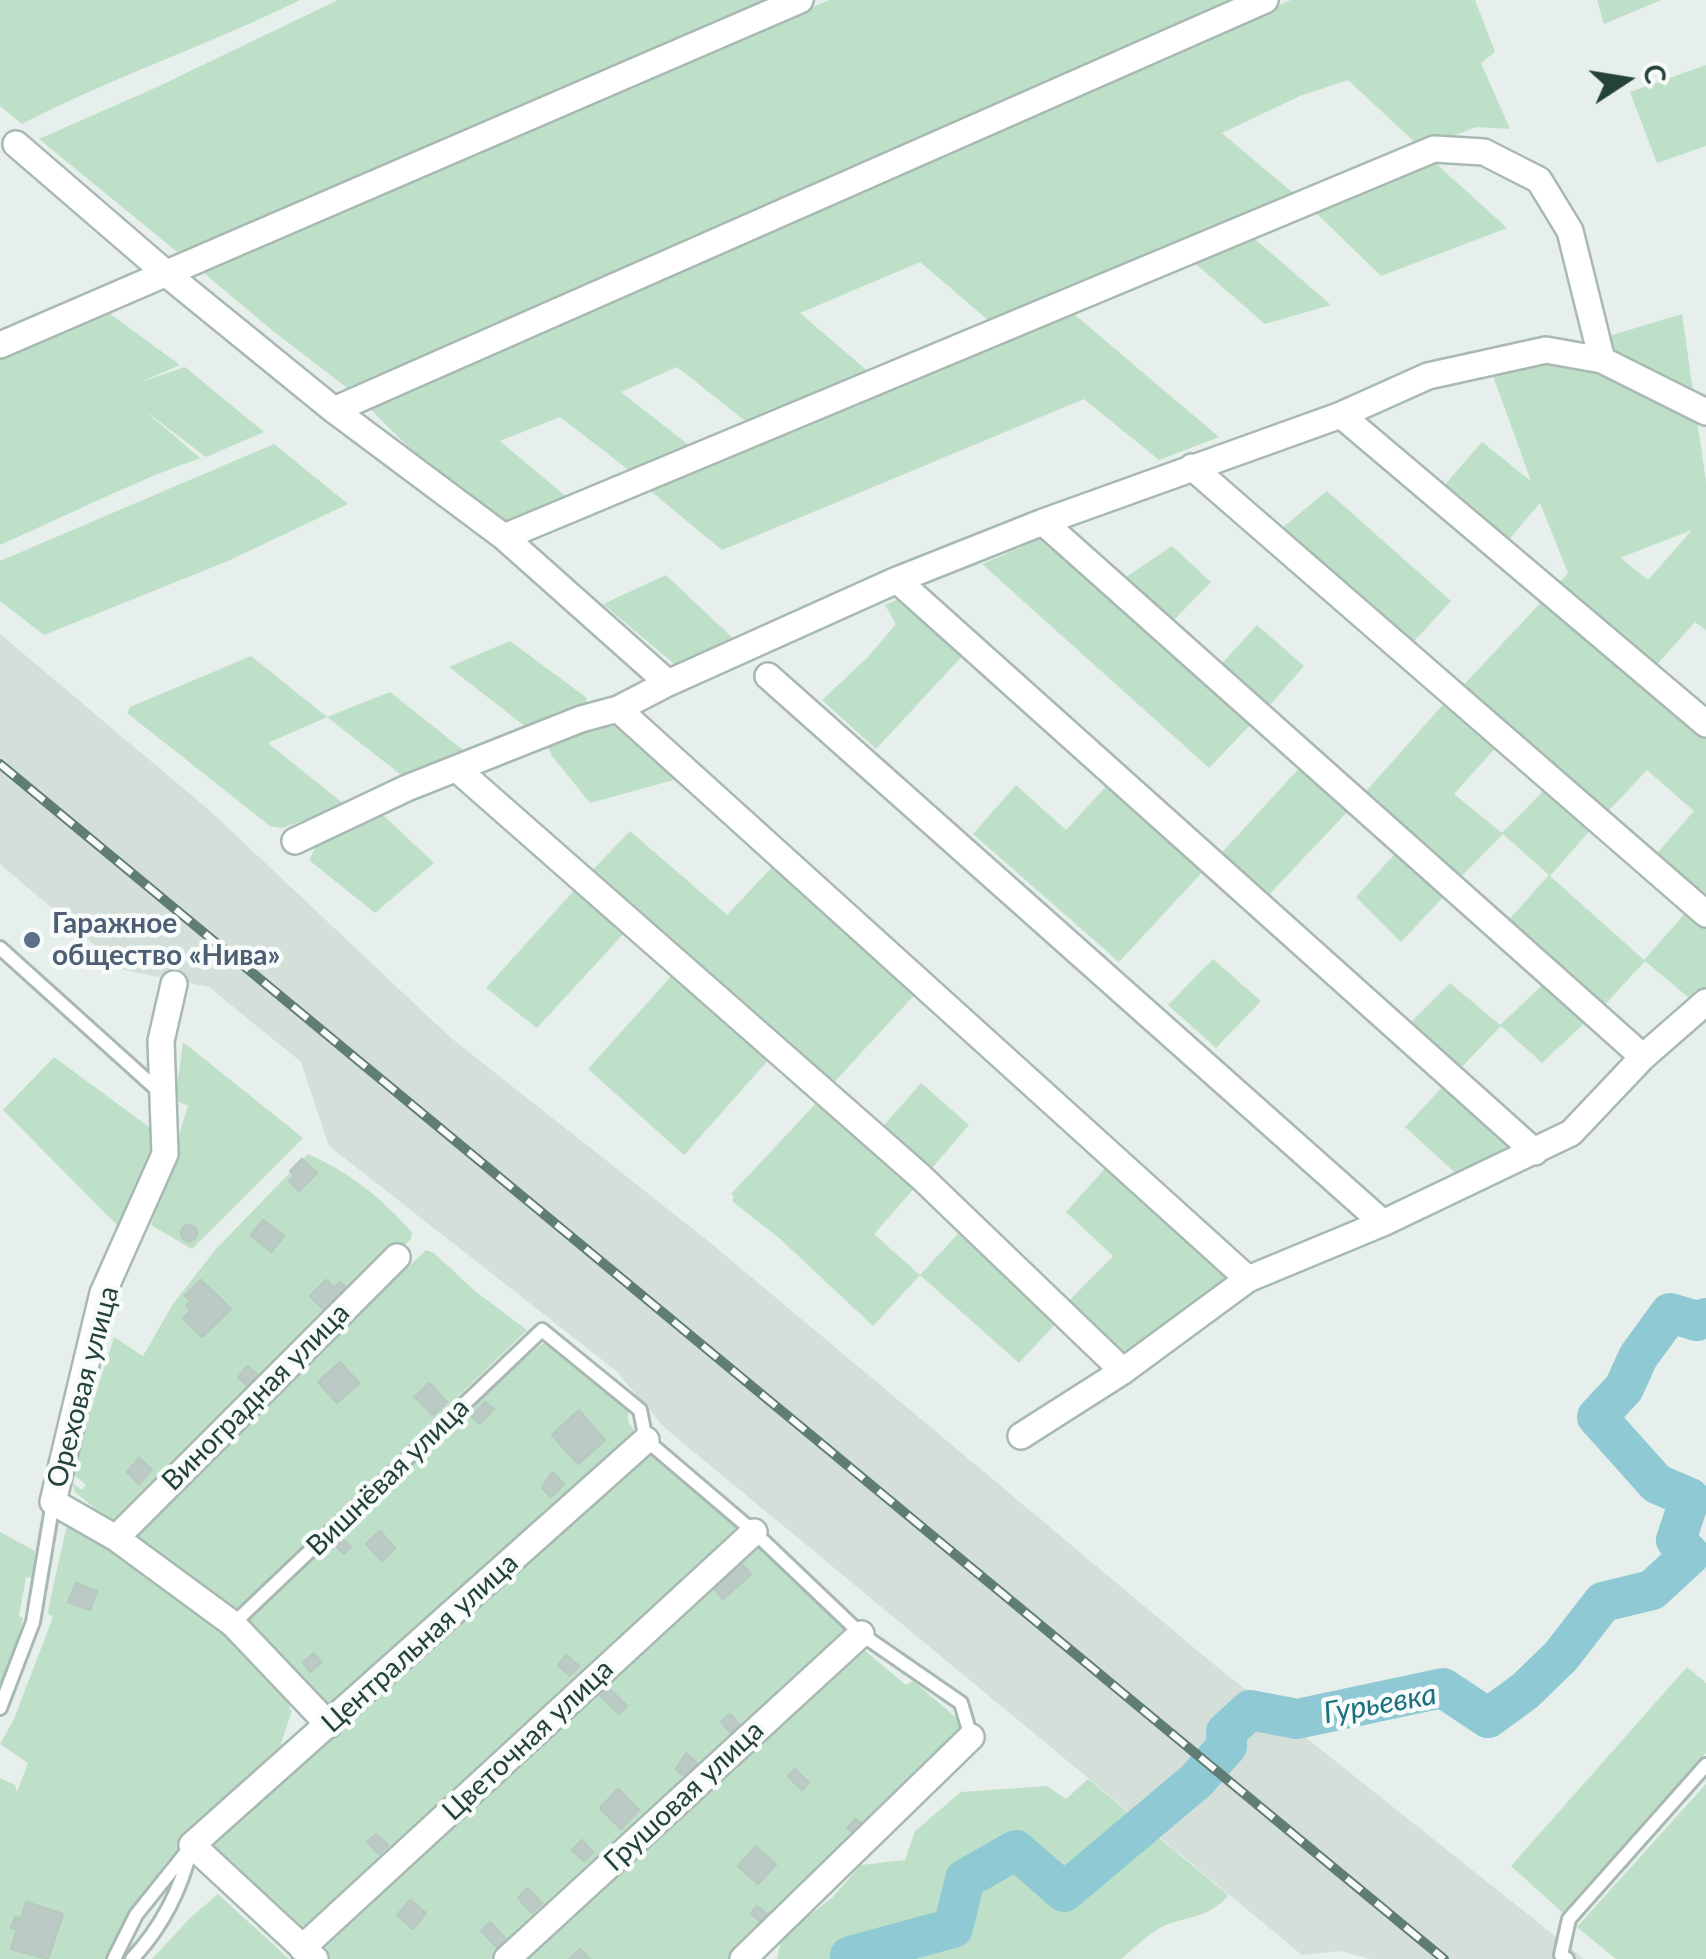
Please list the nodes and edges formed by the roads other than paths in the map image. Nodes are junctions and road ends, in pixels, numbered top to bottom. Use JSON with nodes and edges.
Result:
{"nodes":[{"id":1,"x":800,"y":0,"type":"edge"},
{"id":2,"x":1265,"y":0,"type":"edge"},
{"id":3,"x":16,"y":144,"type":"dead end"},
{"id":4,"x":168,"y":275,"type":"junction"},
{"id":5,"x":0,"y":345,"type":"edge"},
{"id":6,"x":1602,"y":360,"type":"junction"},
{"id":7,"x":334,"y":410,"type":"junction"},
{"id":8,"x":1706,"y":412,"type":"edge"},
{"id":9,"x":1341,"y":415,"type":"junction"},
{"id":10,"x":1192,"y":467,"type":"junction"},
{"id":11,"x":1043,"y":522,"type":"junction"},
{"id":12,"x":504,"y":537,"type":"junction"},
{"id":13,"x":897,"y":580,"type":"junction"},
{"id":14,"x":768,"y":676,"type":"dead end"},
{"id":15,"x":668,"y":683,"type":"junction"},
{"id":16,"x":618,"y":709,"type":"junction"},
{"id":17,"x":1706,"y":724,"type":"edge"},
{"id":18,"x":458,"y":770,"type":"junction"},
{"id":19,"x":295,"y":841,"type":"dead end"},
{"id":20,"x":1706,"y":914,"type":"edge"},
{"id":21,"x":0,"y":948,"type":"edge"},
{"id":22,"x":174,"y":984,"type":"dead end"},
{"id":23,"x":1706,"y":1002,"type":"edge"},
{"id":24,"x":1643,"y":1057,"type":"junction"},
{"id":25,"x":166,"y":1098,"type":"junction"},
{"id":26,"x":1535,"y":1152,"type":"junction"},
{"id":27,"x":1383,"y":1222,"type":"junction"},
{"id":28,"x":397,"y":1257,"type":"dead end"},
{"id":29,"x":1248,"y":1279,"type":"junction"},
{"id":30,"x":1122,"y":1371,"type":"junction"},
{"id":31,"x":1020,"y":1436,"type":"dead end"},
{"id":32,"x":646,"y":1440,"type":"junction"},
{"id":33,"x":52,"y":1502,"type":"junction"},
{"id":34,"x":754,"y":1532,"type":"junction"},
{"id":35,"x":116,"y":1538,"type":"junction"},
{"id":36,"x":233,"y":1624,"type":"junction"},
{"id":37,"x":860,"y":1634,"type":"junction"},
{"id":38,"x":0,"y":1708,"type":"edge"},
{"id":39,"x":329,"y":1725,"type":"junction"},
{"id":40,"x":971,"y":1737,"type":"joint"},
{"id":41,"x":1706,"y":1765,"type":"edge"},
{"id":42,"x":192,"y":1845,"type":"junction"},
{"id":43,"x":308,"y":1953,"type":"edge"},
{"id":44,"x":114,"y":1959,"type":"edge"},
{"id":45,"x":132,"y":1959,"type":"edge"},
{"id":46,"x":507,"y":1959,"type":"edge"},
{"id":47,"x":743,"y":1959,"type":"edge"},
{"id":48,"x":1567,"y":1959,"type":"edge"}],
"edges":[{"from":1,"to":4,"type":"street"},
{"from":2,"to":7,"type":"street"},
{"from":3,"to":4,"type":"street"},
{"from":4,"to":5,"type":"street"},
{"from":4,"to":7,"type":"street"},
{"from":6,"to":8,"type":"street"},
{"from":6,"to":9,"type":"street"},
{"from":6,"to":12,"type":"street"},
{"from":7,"to":12,"type":"street"},
{"from":9,"to":10,"type":"street"},
{"from":9,"to":17,"type":"street"},
{"from":10,"to":11,"type":"street"},
{"from":10,"to":20,"type":"street"},
{"from":11,"to":13,"type":"street"},
{"from":11,"to":24,"type":"street"},
{"from":12,"to":15,"type":"street"},
{"from":13,"to":15,"type":"street"},
{"from":13,"to":26,"type":"street"},
{"from":14,"to":27,"type":"street"},
{"from":15,"to":16,"type":"street"},
{"from":16,"to":18,"type":"street"},
{"from":16,"to":29,"type":"street"},
{"from":18,"to":19,"type":"street"},
{"from":18,"to":30,"type":"street"},
{"from":21,"to":25,"type":"lane"},
{"from":22,"to":25,"type":"street","name":"Ореховая улица"},
{"from":23,"to":24,"type":"street"},
{"from":24,"to":26,"type":"street"},
{"from":25,"to":33,"type":"street","name":"Ореховая улица"},
{"from":26,"to":27,"type":"street"},
{"from":27,"to":29,"type":"street"},
{"from":28,"to":35,"type":"street","name":"Виноградная улица"},
{"from":29,"to":30,"type":"street"},
{"from":30,"to":31,"type":"street"},
{"from":32,"to":34,"type":"lane"},
{"from":32,"to":36,"type":"lane","name":"Вишнёвая улица"},
{"from":32,"to":39,"type":"street","name":"Центральная улица"},
{"from":33,"to":35,"type":"street"},
{"from":33,"to":38,"type":"lane"},
{"from":34,"to":37,"type":"lane"},
{"from":34,"to":43,"type":"street","name":"Цветочная улица"},
{"from":35,"to":36,"type":"street"},
{"from":36,"to":39,"type":"street"},
{"from":37,"to":40,"type":"lane"},
{"from":37,"to":46,"type":"street","name":"Грушовая улица"},
{"from":39,"to":42,"type":"street","name":"Центральная улица"},
{"from":40,"to":47,"type":"street"},
{"from":41,"to":48,"type":"lane"},
{"from":42,"to":43,"type":"street"},
{"from":42,"to":44,"type":"lane"},
{"from":42,"to":45,"type":"lane"}]}
